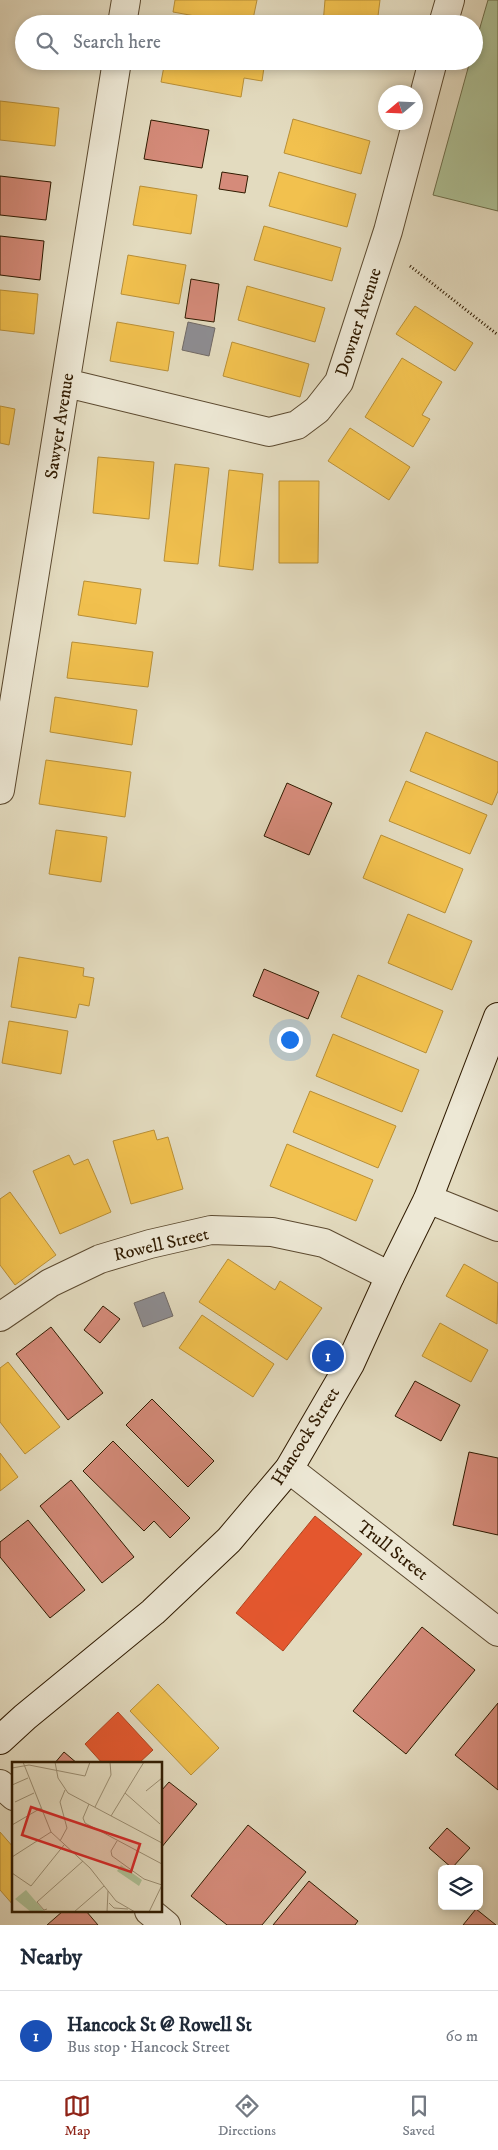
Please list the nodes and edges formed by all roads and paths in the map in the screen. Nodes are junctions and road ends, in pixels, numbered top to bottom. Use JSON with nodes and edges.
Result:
{"nodes":[{"id":1,"x":126,"y":0,"type":"edge"},
{"id":2,"x":450,"y":0,"type":"edge"},
{"id":3,"x":124,"y":15,"type":"edge"},
{"id":4,"x":446,"y":15,"type":"edge"},
{"id":5,"x":115,"y":70,"type":"edge"},
{"id":6,"x":431,"y":70,"type":"edge"},
{"id":7,"x":406,"y":263,"type":"dead end"},
{"id":8,"x":498,"y":335,"type":"edge"},
{"id":9,"x":66,"y":383,"type":"junction"},
{"id":10,"x":0,"y":790,"type":"edge"},
{"id":11,"x":498,"y":1017,"type":"edge"},
{"id":12,"x":428,"y":1199,"type":"junction"},
{"id":13,"x":498,"y":1228,"type":"edge"},
{"id":14,"x":390,"y":1276,"type":"junction"},
{"id":15,"x":0,"y":1317,"type":"edge"},
{"id":16,"x":289,"y":1469,"type":"junction"},
{"id":17,"x":498,"y":1632,"type":"edge"},
{"id":18,"x":0,"y":1740,"type":"edge"},
{"id":19,"x":0,"y":1784,"type":"edge"},
{"id":20,"x":12,"y":1794,"type":"edge"},
{"id":21,"x":151,"y":1912,"type":"edge"},
{"id":22,"x":166,"y":1925,"type":"edge"}],
"edges":[{"from":1,"to":3,"type":"street"},
{"from":2,"to":4,"type":"street"},
{"from":5,"to":9,"type":"street","name":"Sawyer Avenue"},
{"from":6,"to":9,"type":"street","name":"Downer Avenue"},
{"from":7,"to":8,"type":"path"},
{"from":9,"to":10,"type":"street","name":"Sawyer Avenue"},
{"from":11,"to":12,"type":"street","name":"Hancock Street"},
{"from":12,"to":13,"type":"street"},
{"from":12,"to":14,"type":"street","name":"Hancock Street"},
{"from":14,"to":15,"type":"street","name":"Rowell Street"},
{"from":14,"to":16,"type":"street","name":"Hancock Street"},
{"from":16,"to":17,"type":"street","name":"Trull Street"},
{"from":16,"to":18,"type":"street","name":"Hancock Street"},
{"from":19,"to":20,"type":"street"},
{"from":21,"to":22,"type":"street"}]}
